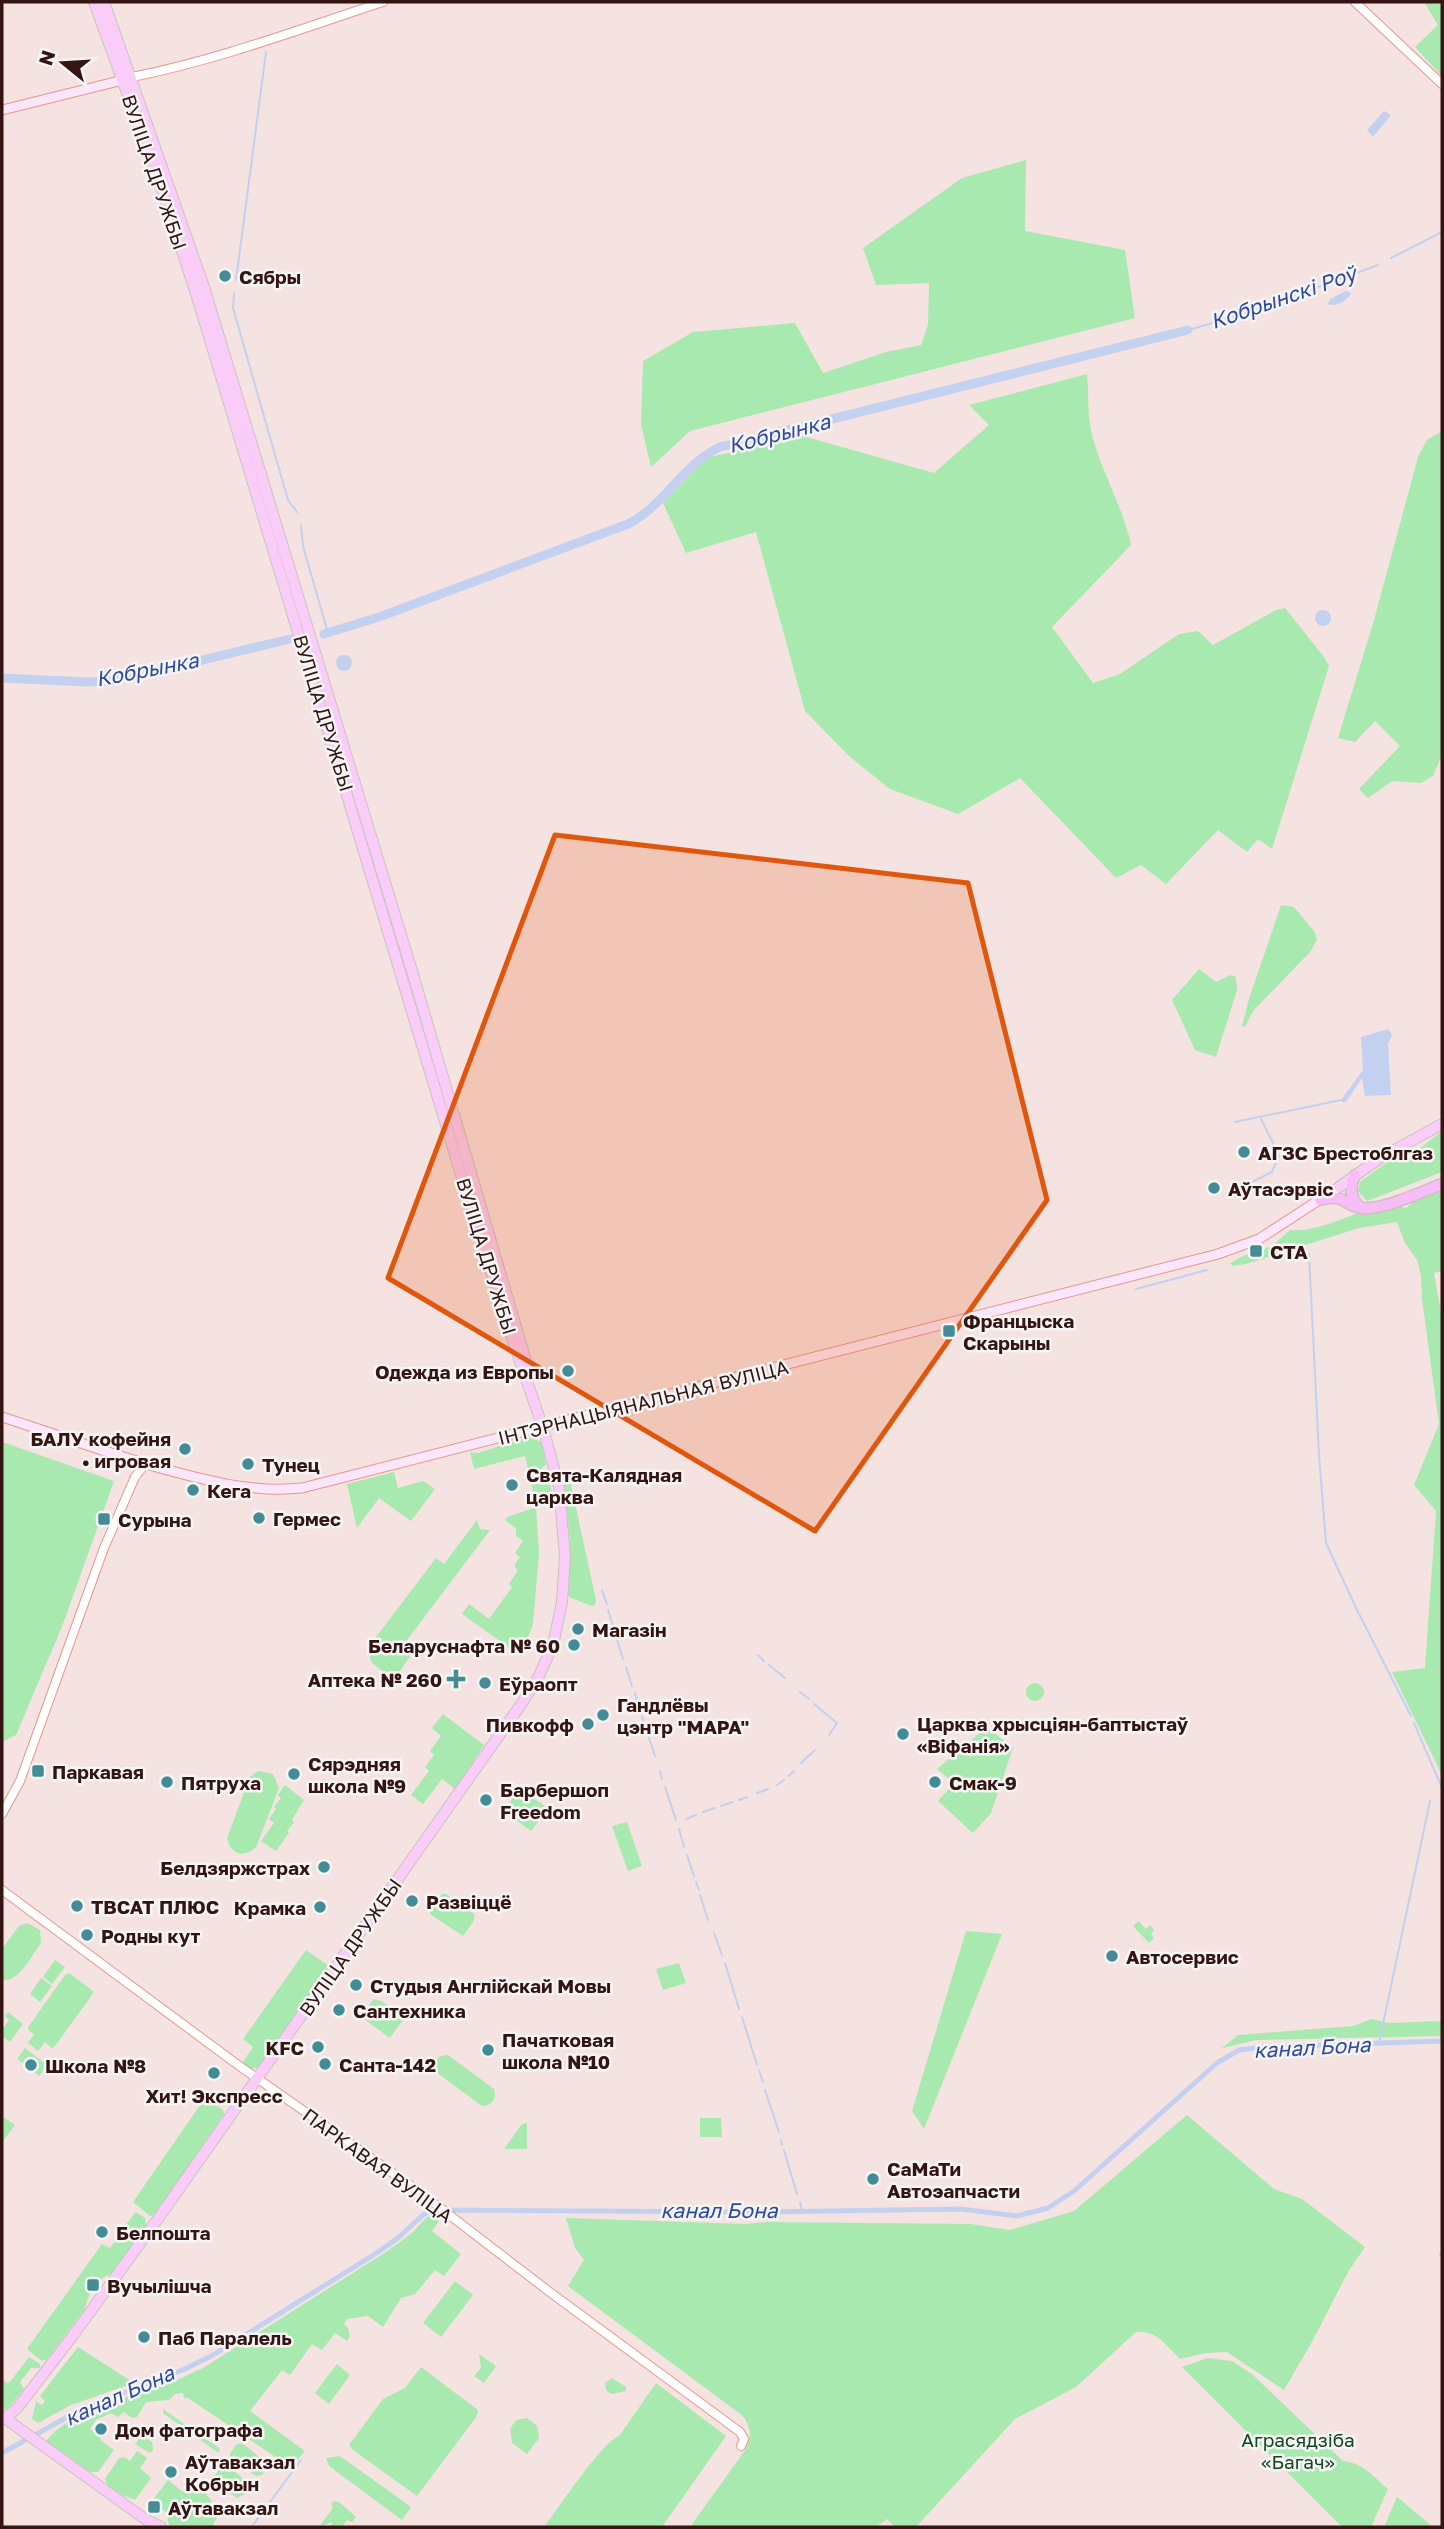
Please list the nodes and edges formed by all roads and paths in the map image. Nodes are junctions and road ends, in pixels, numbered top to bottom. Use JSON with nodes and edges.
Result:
{"nodes":[{"id":1,"x":94,"y":2,"type":"edge"},
{"id":2,"x":104,"y":2,"type":"edge"},
{"id":3,"x":383,"y":2,"type":"edge"},
{"id":4,"x":1355,"y":2,"type":"edge"},
{"id":5,"x":127,"y":79,"type":"junction"},
{"id":6,"x":1442,"y":84,"type":"edge"},
{"id":7,"x":2,"y":110,"type":"edge"},
{"id":8,"x":203,"y":298,"type":"junction"},
{"id":9,"x":254,"y":480,"type":"junction"},
{"id":10,"x":278,"y":528,"type":"junction"},
{"id":11,"x":320,"y":684,"type":"junction"},
{"id":12,"x":376,"y":871,"type":"junction"},
{"id":13,"x":409,"y":981,"type":"junction"},
{"id":14,"x":1442,"y":1124,"type":"edge"},
{"id":15,"x":464,"y":1167,"type":"junction"},
{"id":16,"x":1355,"y":1175,"type":"junction"},
{"id":17,"x":1442,"y":1184,"type":"edge"},
{"id":18,"x":1339,"y":1186,"type":"junction"},
{"id":19,"x":1320,"y":1200,"type":"junction"},
{"id":20,"x":1361,"y":1208,"type":"junction"},
{"id":21,"x":2,"y":1417,"type":"edge"},
{"id":22,"x":543,"y":1428,"type":"junction"},
{"id":23,"x":145,"y":1464,"type":"junction"},
{"id":24,"x":2,"y":1814,"type":"edge"},
{"id":25,"x":2,"y":1890,"type":"edge"},
{"id":26,"x":257,"y":2078,"type":"junction"},
{"id":27,"x":4,"y":2417,"type":"edge"},
{"id":28,"x":741,"y":2446,"type":"dead end"},
{"id":29,"x":152,"y":2525,"type":"edge"},
{"id":30,"x":161,"y":2527,"type":"edge"}],
"edges":[{"from":1,"to":5,"type":"main road","name":"ВУЛІЦА ДРУЖБЫ"},
{"from":2,"to":5,"type":"main road","name":"ВУЛІЦА ДРУЖБЫ"},
{"from":3,"to":5,"type":"street"},
{"from":4,"to":6,"type":"street"},
{"from":5,"to":7,"type":"main road"},
{"from":5,"to":8,"type":"main road","name":"ВУЛІЦА ДРУЖБЫ"},
{"from":5,"to":8,"type":"main road","name":"ВУЛІЦА ДРУЖБЫ"},
{"from":8,"to":9,"type":"main road","name":"ВУЛІЦА ДРУЖБЫ"},
{"from":8,"to":10,"type":"main road","name":"ВУЛІЦА ДРУЖБЫ"},
{"from":9,"to":10,"type":"main road"},
{"from":9,"to":11,"type":"main road","name":"ВУЛІЦА ДРУЖБЫ"},
{"from":10,"to":11,"type":"main road","name":"ВУЛІЦА ДРУЖБЫ"},
{"from":11,"to":12,"type":"main road","name":"ВУЛІЦА ДРУЖБЫ"},
{"from":11,"to":12,"type":"main road","name":"ВУЛІЦА ДРУЖБЫ"},
{"from":12,"to":13,"type":"main road","name":"ВУЛІЦА ДРУЖБЫ"},
{"from":13,"to":15,"type":"main road","name":"ВУЛІЦА ДРУЖБЫ"},
{"from":13,"to":15,"type":"main road","name":"ВУЛІЦА ДРУЖБЫ"},
{"from":14,"to":16,"type":"main road"},
{"from":15,"to":22,"type":"main road","name":"ВУЛІЦА ДРУЖБЫ"},
{"from":15,"to":22,"type":"main road","name":"ВУЛІЦА ДРУЖБЫ"},
{"from":16,"to":18,"type":"main road"},
{"from":16,"to":20,"type":"highway"},
{"from":17,"to":20,"type":"highway"},
{"from":18,"to":19,"type":"main road","name":"ІНТЭРНАЦЫЯНАЛЬНАЯ ВУЛІЦА"},
{"from":18,"to":20,"type":"highway"},
{"from":19,"to":20,"type":"highway"},
{"from":19,"to":22,"type":"main road","name":"ІНТЭРНАЦЫЯНАЛЬНАЯ ВУЛІЦА"},
{"from":21,"to":23,"type":"main road","name":"ІНТЭРНАЦЫЯНАЛЬНАЯ ВУЛІЦА"},
{"from":22,"to":23,"type":"main road","name":"ІНТЭРНАЦЫЯНАЛЬНАЯ ВУЛІЦА"},
{"from":22,"to":26,"type":"main road","name":"ВУЛІЦА ДРУЖБЫ"},
{"from":23,"to":24,"type":"street"},
{"from":25,"to":26,"type":"street","name":"ПАРКАВАЯ ВУЛІЦА"},
{"from":26,"to":27,"type":"main road","name":"ВУЛІЦА ДРУЖБЫ"},
{"from":26,"to":28,"type":"street","name":"ПАРКАВАЯ ВУЛІЦА"},
{"from":27,"to":29,"type":"main road"},
{"from":29,"to":30,"type":"main road"}]}
